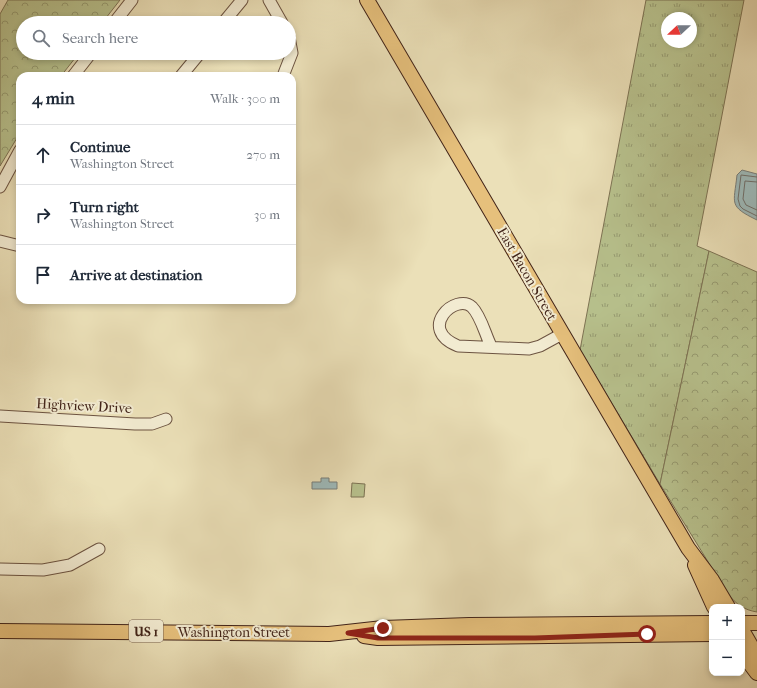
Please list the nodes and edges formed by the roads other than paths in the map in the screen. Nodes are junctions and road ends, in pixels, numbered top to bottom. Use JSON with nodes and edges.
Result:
{"nodes":[{"id":1,"x":132,"y":0,"type":"edge"},
{"id":2,"x":242,"y":0,"type":"edge"},
{"id":3,"x":269,"y":0,"type":"edge"},
{"id":4,"x":367,"y":0,"type":"edge"},
{"id":5,"x":119,"y":16,"type":"edge"},
{"id":6,"x":229,"y":16,"type":"edge"},
{"id":7,"x":278,"y":16,"type":"edge"},
{"id":8,"x":86,"y":60,"type":"edge"},
{"id":9,"x":194,"y":60,"type":"edge"},
{"id":10,"x":289,"y":60,"type":"edge"},
{"id":11,"x":76,"y":72,"type":"edge"},
{"id":12,"x":184,"y":72,"type":"edge"},
{"id":13,"x":285,"y":72,"type":"edge"},
{"id":14,"x":16,"y":157,"type":"edge"},
{"id":15,"x":0,"y":187,"type":"edge"},
{"id":16,"x":0,"y":241,"type":"edge"},
{"id":17,"x":16,"y":245,"type":"edge"},
{"id":18,"x":562,"y":334,"type":"junction"},
{"id":19,"x":491,"y":346,"type":"junction"},
{"id":20,"x":0,"y":416,"type":"edge"},
{"id":21,"x":166,"y":419,"type":"dead end"},
{"id":22,"x":688,"y":548,"type":"junction"},
{"id":23,"x":99,"y":549,"type":"dead end"},
{"id":24,"x":0,"y":569,"type":"edge"},
{"id":25,"x":712,"y":604,"type":"edge"},
{"id":26,"x":726,"y":604,"type":"edge"},
{"id":27,"x":709,"y":623,"type":"edge"},
{"id":28,"x":757,"y":623,"type":"edge"},
{"id":29,"x":0,"y":631,"type":"edge"},
{"id":30,"x":746,"y":632,"type":"edge"},
{"id":31,"x":348,"y":633,"type":"junction"},
{"id":32,"x":709,"y":634,"type":"edge"},
{"id":33,"x":757,"y":656,"type":"edge"},
{"id":34,"x":745,"y":657,"type":"edge"},
{"id":35,"x":757,"y":673,"type":"edge"}],
"edges":[{"from":1,"to":5,"type":"street"},
{"from":2,"to":6,"type":"street"},
{"from":3,"to":7,"type":"street"},
{"from":4,"to":18,"type":"main road","name":"East Bacon Street"},
{"from":8,"to":11,"type":"street"},
{"from":9,"to":12,"type":"street"},
{"from":10,"to":13,"type":"street"},
{"from":14,"to":15,"type":"street"},
{"from":16,"to":17,"type":"street"},
{"from":18,"to":19,"type":"street"},
{"from":18,"to":22,"type":"main road","name":"East Bacon Street"},
{"from":19,"to":19,"type":"street"},
{"from":20,"to":21,"type":"street","name":"Highview Drive"},
{"from":22,"to":25,"type":"main road","name":"East Bacon Street"},
{"from":22,"to":26,"type":"main road","name":"East Bacon Street"},
{"from":23,"to":24,"type":"street"},
{"from":27,"to":31,"type":"main road","name":"Washington Street","number":"US 1"},
{"from":28,"to":30,"type":"main road"},
{"from":29,"to":31,"type":"main road","name":"Washington Street","number":"US 1"},
{"from":30,"to":33,"type":"main road"},
{"from":31,"to":32,"type":"main road","name":"Washington Street","number":"US 1"},
{"from":34,"to":35,"type":"main road"}]}
